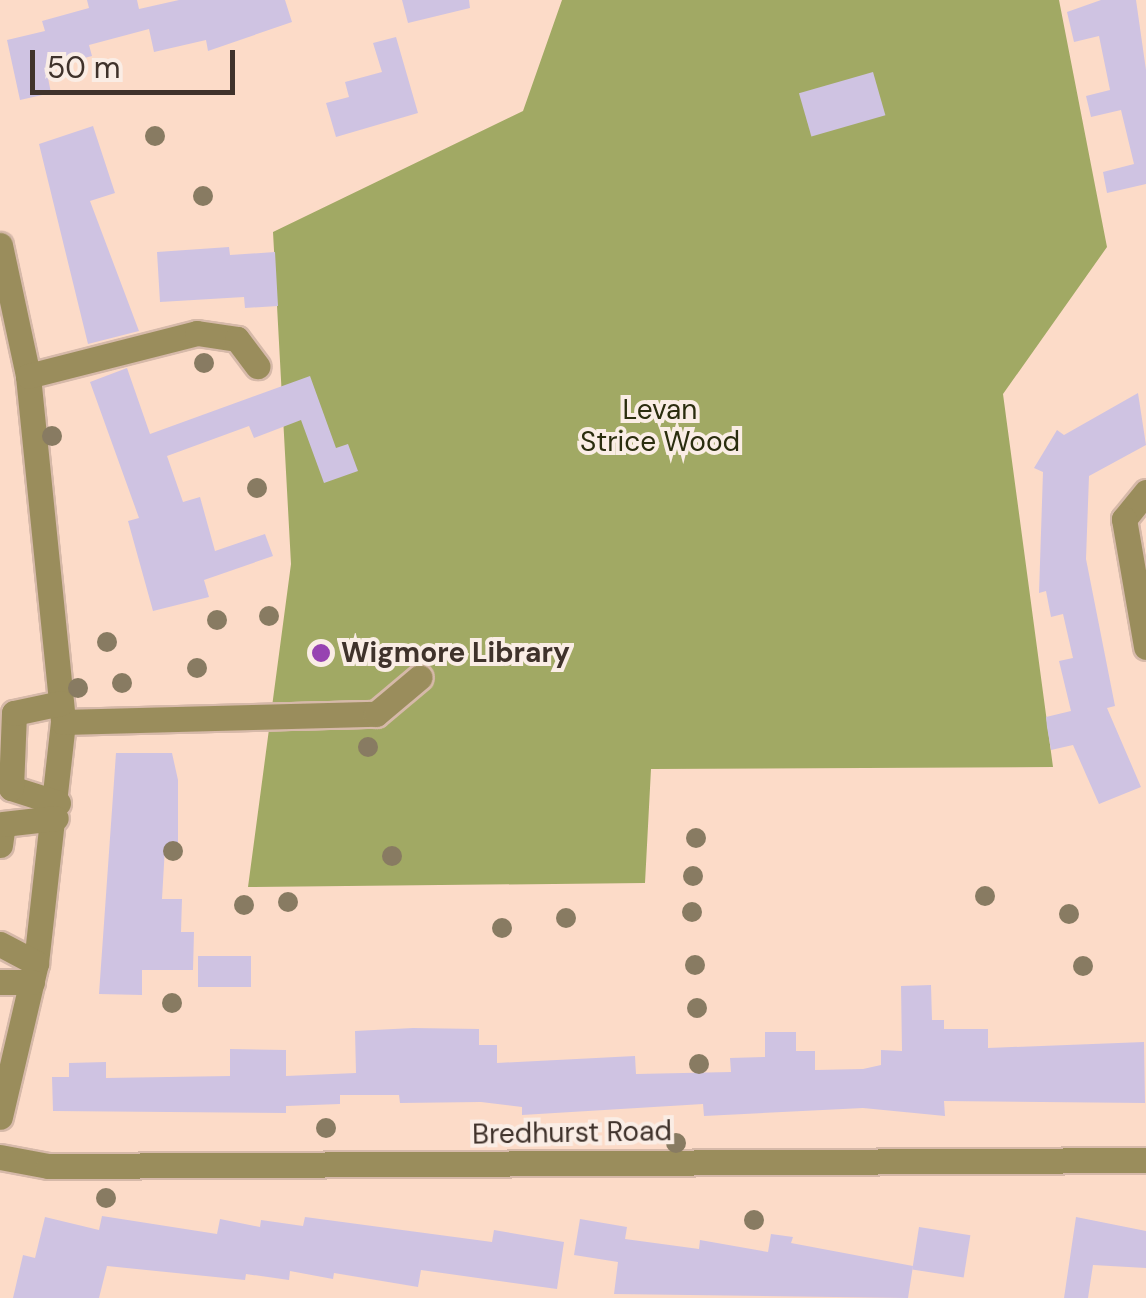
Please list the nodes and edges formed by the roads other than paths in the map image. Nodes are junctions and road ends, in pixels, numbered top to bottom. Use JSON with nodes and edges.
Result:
{"nodes":[{"id":1,"x":0,"y":245,"type":"edge"},
{"id":2,"x":257,"y":366,"type":"dead end"},
{"id":3,"x":28,"y":376,"type":"junction"},
{"id":4,"x":1146,"y":492,"type":"edge"},
{"id":5,"x":1146,"y":647,"type":"edge"},
{"id":6,"x":420,"y":678,"type":"dead end"},
{"id":7,"x":62,"y":712,"type":"junction"},
{"id":8,"x":57,"y":811,"type":"junction"},
{"id":9,"x":0,"y":845,"type":"edge"},
{"id":10,"x":0,"y":944,"type":"edge"},
{"id":11,"x":34,"y":973,"type":"junction"},
{"id":12,"x":0,"y":982,"type":"edge"},
{"id":13,"x":0,"y":1117,"type":"edge"},
{"id":14,"x":0,"y":1157,"type":"edge"},
{"id":15,"x":1146,"y":1160,"type":"edge"}],
"edges":[{"from":1,"to":3,"type":"street"},
{"from":2,"to":3,"type":"street"},
{"from":3,"to":7,"type":"street"},
{"from":4,"to":5,"type":"street"},
{"from":6,"to":7,"type":"street"},
{"from":7,"to":8,"type":"street"},
{"from":7,"to":8,"type":"street"},
{"from":8,"to":9,"type":"street"},
{"from":8,"to":11,"type":"street"},
{"from":10,"to":11,"type":"street"},
{"from":11,"to":12,"type":"street"},
{"from":11,"to":13,"type":"street"},
{"from":14,"to":15,"type":"street","name":"Bredhurst Road"}]}
